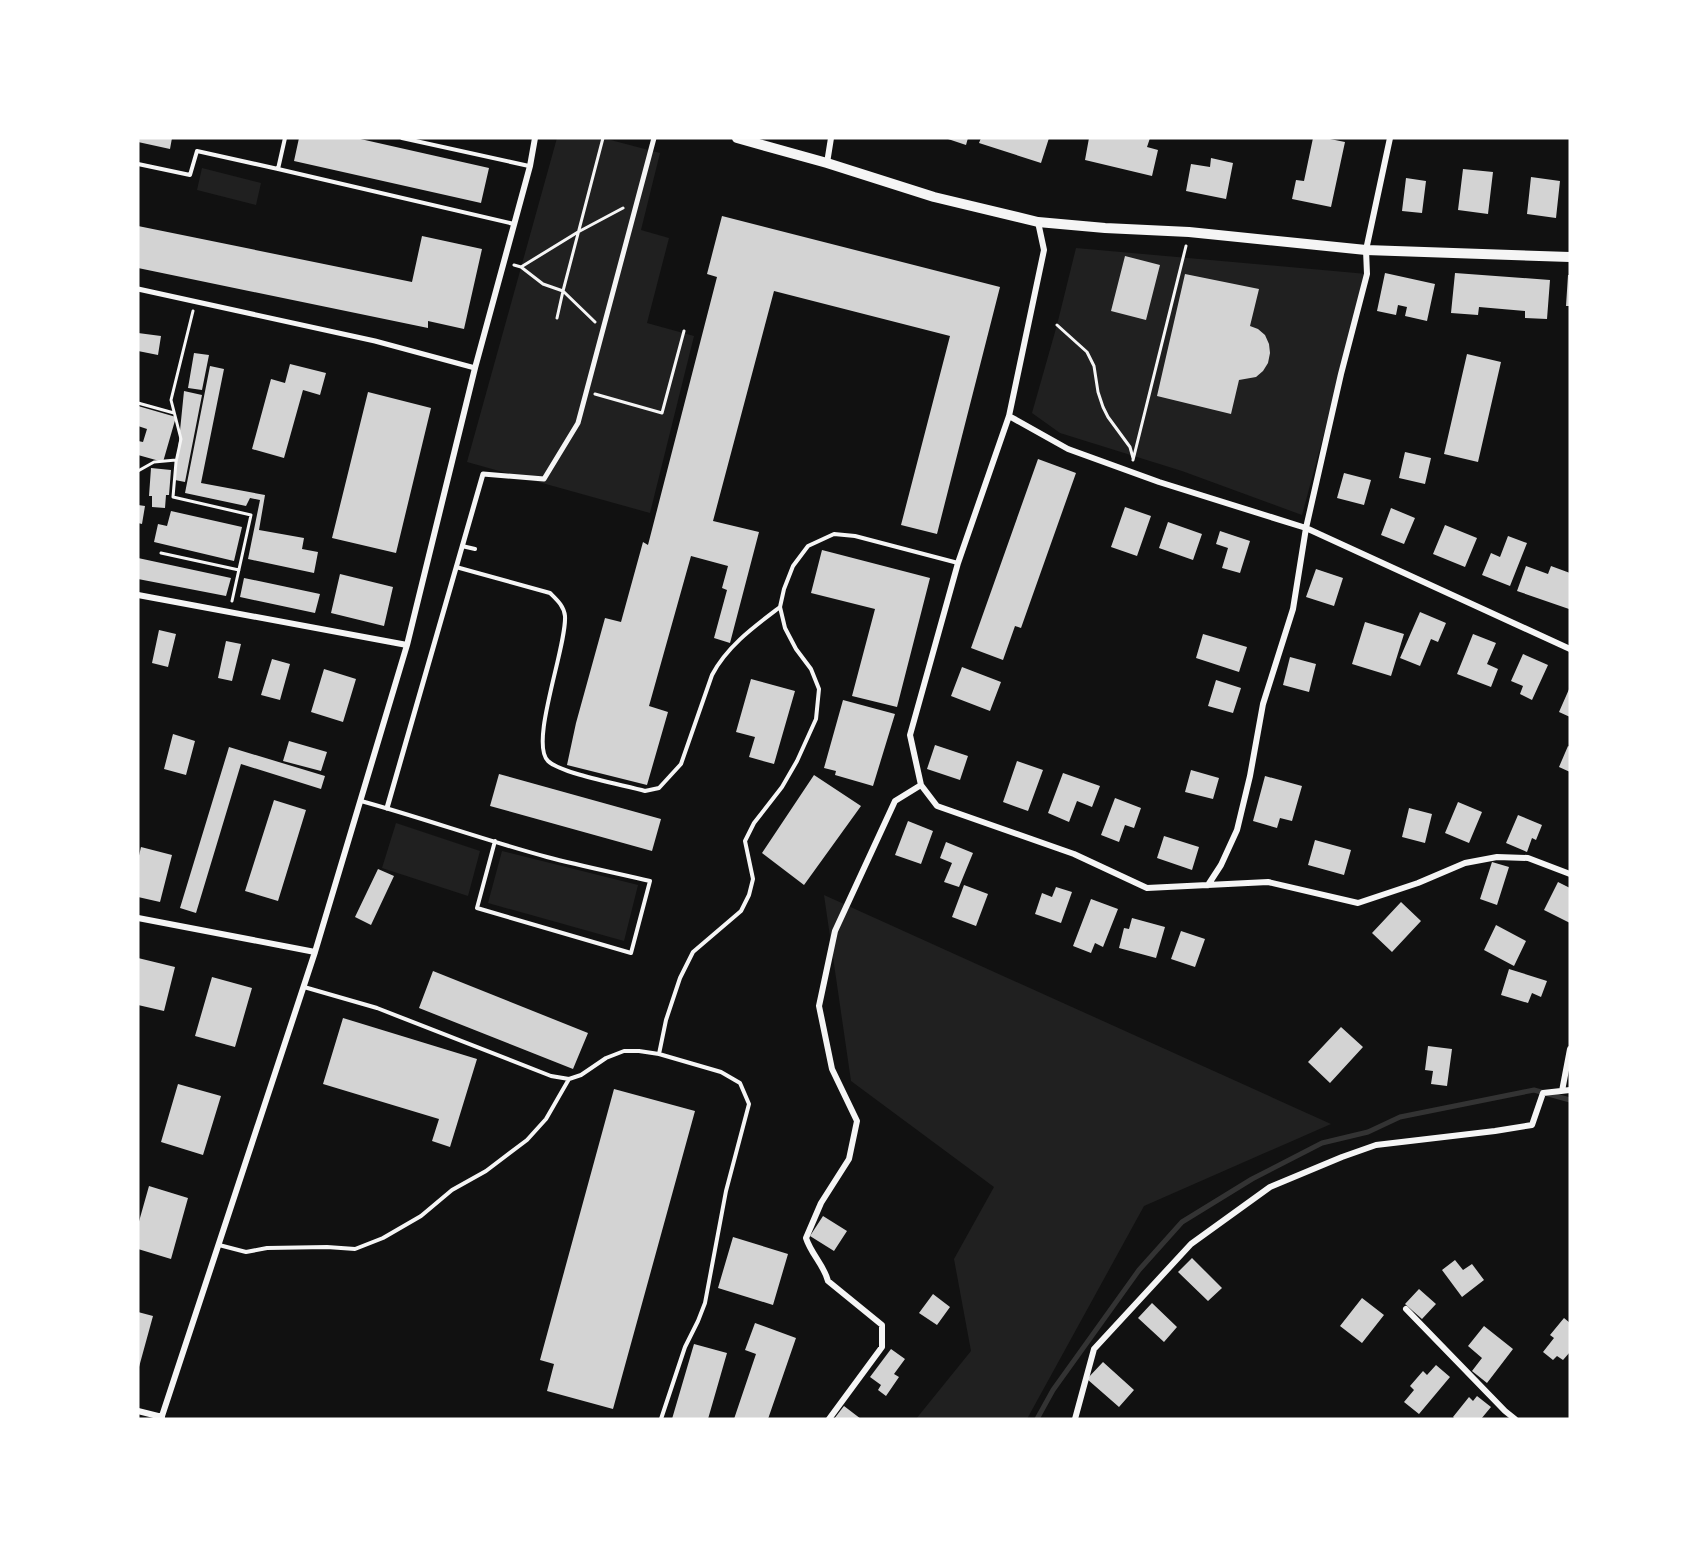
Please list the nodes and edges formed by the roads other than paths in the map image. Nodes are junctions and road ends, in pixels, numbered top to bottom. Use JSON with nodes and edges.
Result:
{"nodes":[{"id":1,"x":285,"y":138,"type":"edge"},
{"id":2,"x":402,"y":138,"type":"edge"},
{"id":3,"x":535,"y":138,"type":"edge"},
{"id":4,"x":654,"y":138,"type":"edge"},
{"id":5,"x":737,"y":138,"type":"edge"},
{"id":6,"x":831,"y":138,"type":"edge"},
{"id":7,"x":1390,"y":138,"type":"edge"},
{"id":8,"x":827,"y":163,"type":"junction"},
{"id":9,"x":138,"y":164,"type":"edge"},
{"id":10,"x":530,"y":166,"type":"junction"},
{"id":11,"x":278,"y":169,"type":"junction"},
{"id":12,"x":1038,"y":222,"type":"junction"},
{"id":13,"x":514,"y":224,"type":"junction"},
{"id":14,"x":1366,"y":250,"type":"junction"},
{"id":15,"x":1570,"y":256,"type":"edge"},
{"id":16,"x":138,"y":290,"type":"edge"},
{"id":17,"x":475,"y":368,"type":"junction"},
{"id":18,"x":1009,"y":416,"type":"junction"},
{"id":19,"x":1306,"y":528,"type":"junction"},
{"id":20,"x":462,"y":546,"type":"junction"},
{"id":21,"x":475,"y":549,"type":"dead end"},
{"id":22,"x":958,"y":563,"type":"junction"},
{"id":23,"x":456,"y":567,"type":"junction"},
{"id":24,"x":138,"y":595,"type":"edge"},
{"id":25,"x":780,"y":607,"type":"junction"},
{"id":26,"x":407,"y":645,"type":"junction"},
{"id":27,"x":1570,"y":649,"type":"edge"},
{"id":28,"x":921,"y":786,"type":"junction"},
{"id":29,"x":361,"y":801,"type":"junction"},
{"id":30,"x":387,"y":808,"type":"junction"},
{"id":31,"x":495,"y":841,"type":"junction"},
{"id":32,"x":1570,"y":874,"type":"edge"},
{"id":33,"x":1208,"y":885,"type":"junction"},
{"id":34,"x":138,"y":918,"type":"edge"},
{"id":35,"x":315,"y":952,"type":"junction"},
{"id":36,"x":304,"y":987,"type":"junction"},
{"id":37,"x":1570,"y":1049,"type":"edge"},
{"id":38,"x":659,"y":1054,"type":"junction"},
{"id":39,"x":569,"y":1079,"type":"junction"},
{"id":40,"x":1570,"y":1090,"type":"edge"},
{"id":41,"x":1562,"y":1091,"type":"junction"},
{"id":42,"x":219,"y":1245,"type":"junction"},
{"id":43,"x":1406,"y":1309,"type":"dead end"},
{"id":44,"x":138,"y":1411,"type":"edge"},
{"id":45,"x":162,"y":1418,"type":"edge"},
{"id":46,"x":661,"y":1419,"type":"edge"},
{"id":47,"x":829,"y":1419,"type":"edge"},
{"id":48,"x":1075,"y":1419,"type":"edge"},
{"id":49,"x":1515,"y":1419,"type":"edge"}],
"edges":[{"from":1,"to":11,"type":"lane"},
{"from":2,"to":10,"type":"lane"},
{"from":3,"to":10,"type":"street"},
{"from":4,"to":20,"type":"street"},
{"from":5,"to":8,"type":"main road"},
{"from":6,"to":8,"type":"street"},
{"from":7,"to":14,"type":"street"},
{"from":8,"to":12,"type":"main road"},
{"from":9,"to":11,"type":"lane"},
{"from":10,"to":13,"type":"street"},
{"from":11,"to":13,"type":"lane"},
{"from":12,"to":14,"type":"main road"},
{"from":12,"to":18,"type":"street"},
{"from":13,"to":17,"type":"street"},
{"from":14,"to":15,"type":"main road"},
{"from":14,"to":19,"type":"street"},
{"from":16,"to":17,"type":"street"},
{"from":17,"to":26,"type":"street"},
{"from":18,"to":19,"type":"street"},
{"from":18,"to":22,"type":"street"},
{"from":19,"to":27,"type":"street"},
{"from":19,"to":33,"type":"street"},
{"from":20,"to":21,"type":"lane"},
{"from":20,"to":23,"type":"street"},
{"from":22,"to":25,"type":"lane"},
{"from":22,"to":28,"type":"street"},
{"from":23,"to":25,"type":"lane"},
{"from":23,"to":30,"type":"street"},
{"from":24,"to":26,"type":"street"},
{"from":25,"to":38,"type":"lane"},
{"from":26,"to":29,"type":"street"},
{"from":28,"to":33,"type":"street"},
{"from":28,"to":47,"type":"street"},
{"from":29,"to":30,"type":"lane"},
{"from":29,"to":35,"type":"street"},
{"from":30,"to":31,"type":"lane"},
{"from":31,"to":31,"type":"lane"},
{"from":32,"to":33,"type":"street"},
{"from":34,"to":35,"type":"street"},
{"from":35,"to":36,"type":"street"},
{"from":36,"to":39,"type":"lane"},
{"from":36,"to":42,"type":"street"},
{"from":37,"to":41,"type":"street"},
{"from":38,"to":39,"type":"lane"},
{"from":38,"to":46,"type":"lane"},
{"from":39,"to":42,"type":"lane"},
{"from":40,"to":41,"type":"street"},
{"from":41,"to":48,"type":"street"},
{"from":42,"to":45,"type":"street"},
{"from":43,"to":49,"type":"street"},
{"from":44,"to":45,"type":"street"}]}
